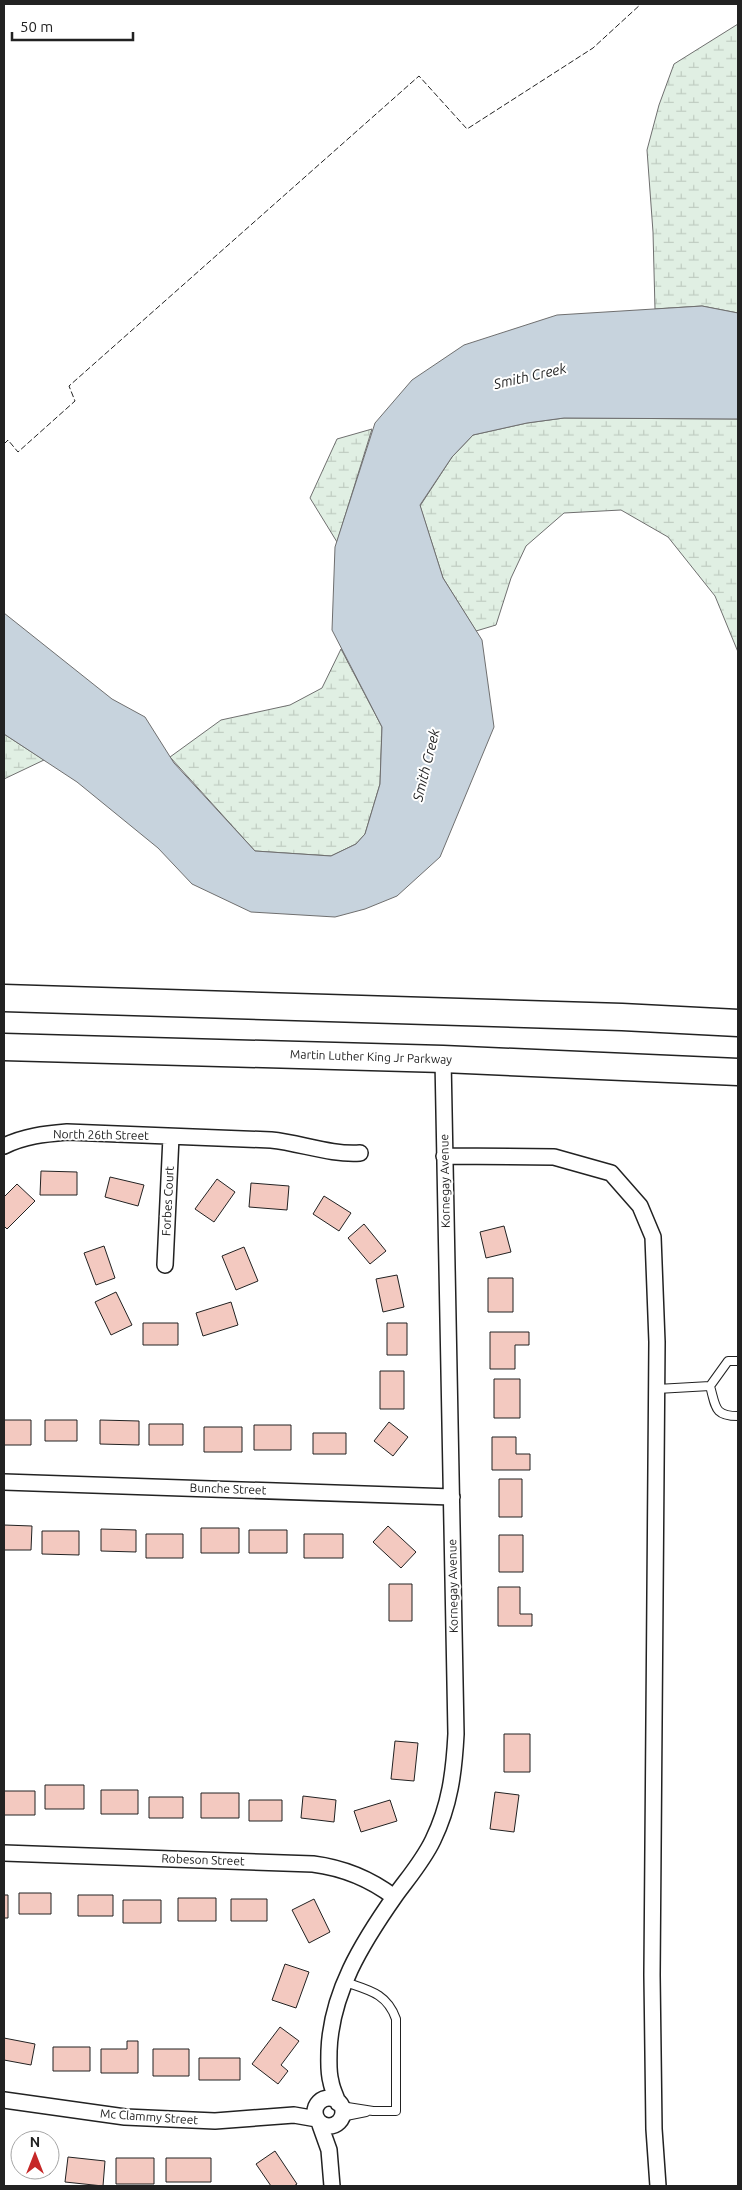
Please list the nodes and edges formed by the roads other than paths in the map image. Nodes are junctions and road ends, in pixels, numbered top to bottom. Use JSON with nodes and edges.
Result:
{"nodes":[{"id":1,"x":4,"y":998,"type":"edge"},
{"id":2,"x":738,"y":1023,"type":"edge"},
{"id":3,"x":4,"y":1047,"type":"edge"},
{"id":4,"x":443,"y":1059,"type":"junction"},
{"id":5,"x":738,"y":1072,"type":"edge"},
{"id":6,"x":171,"y":1137,"type":"junction"},
{"id":7,"x":4,"y":1146,"type":"edge"},
{"id":8,"x":360,"y":1153,"type":"dead end"},
{"id":9,"x":444,"y":1156,"type":"junction"},
{"id":10,"x":165,"y":1265,"type":"dead end"},
{"id":11,"x":738,"y":1361,"type":"edge"},
{"id":12,"x":710,"y":1386,"type":"junction"},
{"id":13,"x":657,"y":1389,"type":"junction"},
{"id":14,"x":738,"y":1416,"type":"edge"},
{"id":15,"x":4,"y":1482,"type":"edge"},
{"id":16,"x":452,"y":1497,"type":"junction"},
{"id":17,"x":4,"y":1853,"type":"edge"},
{"id":18,"x":394,"y":1897,"type":"junction"},
{"id":19,"x":345,"y":1982,"type":"junction"},
{"id":20,"x":330,"y":2081,"type":"junction"},
{"id":21,"x":4,"y":2100,"type":"edge"},
{"id":22,"x":321,"y":2101,"type":"junction"},
{"id":23,"x":340,"y":2112,"type":"junction"},
{"id":24,"x":294,"y":2115,"type":"junction"},
{"id":25,"x":318,"y":2121,"type":"junction"},
{"id":26,"x":329,"y":2150,"type":"junction"},
{"id":27,"x":332,"y":2186,"type":"edge"},
{"id":28,"x":658,"y":2186,"type":"edge"}],
"edges":[{"from":1,"to":2,"type":"highway"},
{"from":3,"to":4,"type":"highway","name":"Martin Luther King Jr Parkway"},
{"from":4,"to":5,"type":"highway","name":"Martin Luther King Jr Parkway"},
{"from":4,"to":9,"type":"street","name":"Kornegay Avenue"},
{"from":6,"to":7,"type":"street","name":"North 26th Street"},
{"from":6,"to":8,"type":"street"},
{"from":6,"to":10,"type":"street","name":"Forbes Court"},
{"from":9,"to":13,"type":"street"},
{"from":9,"to":16,"type":"street","name":"Kornegay Avenue"},
{"from":11,"to":12,"type":"lane"},
{"from":12,"to":13,"type":"lane"},
{"from":12,"to":14,"type":"lane"},
{"from":13,"to":28,"type":"street"},
{"from":15,"to":16,"type":"street","name":"Bunche Street"},
{"from":16,"to":18,"type":"street","name":"Kornegay Avenue"},
{"from":17,"to":18,"type":"street","name":"Robeson Street"},
{"from":18,"to":19,"type":"street","name":"Kornegay Avenue"},
{"from":19,"to":20,"type":"street","name":"Kornegay Avenue"},
{"from":19,"to":23,"type":"lane"},
{"from":20,"to":22,"type":"street","name":"Kornegay Avenue"},
{"from":20,"to":23,"type":"street","name":"Kornegay Avenue"},
{"from":21,"to":24,"type":"street","name":"Mc Clammy Street"},
{"from":22,"to":23,"type":"street"},
{"from":22,"to":24,"type":"street","name":"Mc Clammy Street"},
{"from":22,"to":25,"type":"street"},
{"from":23,"to":25,"type":"street"},
{"from":23,"to":26,"type":"street"},
{"from":24,"to":25,"type":"street","name":"Mc Clammy Street"},
{"from":25,"to":26,"type":"street"},
{"from":26,"to":27,"type":"street"}]}
